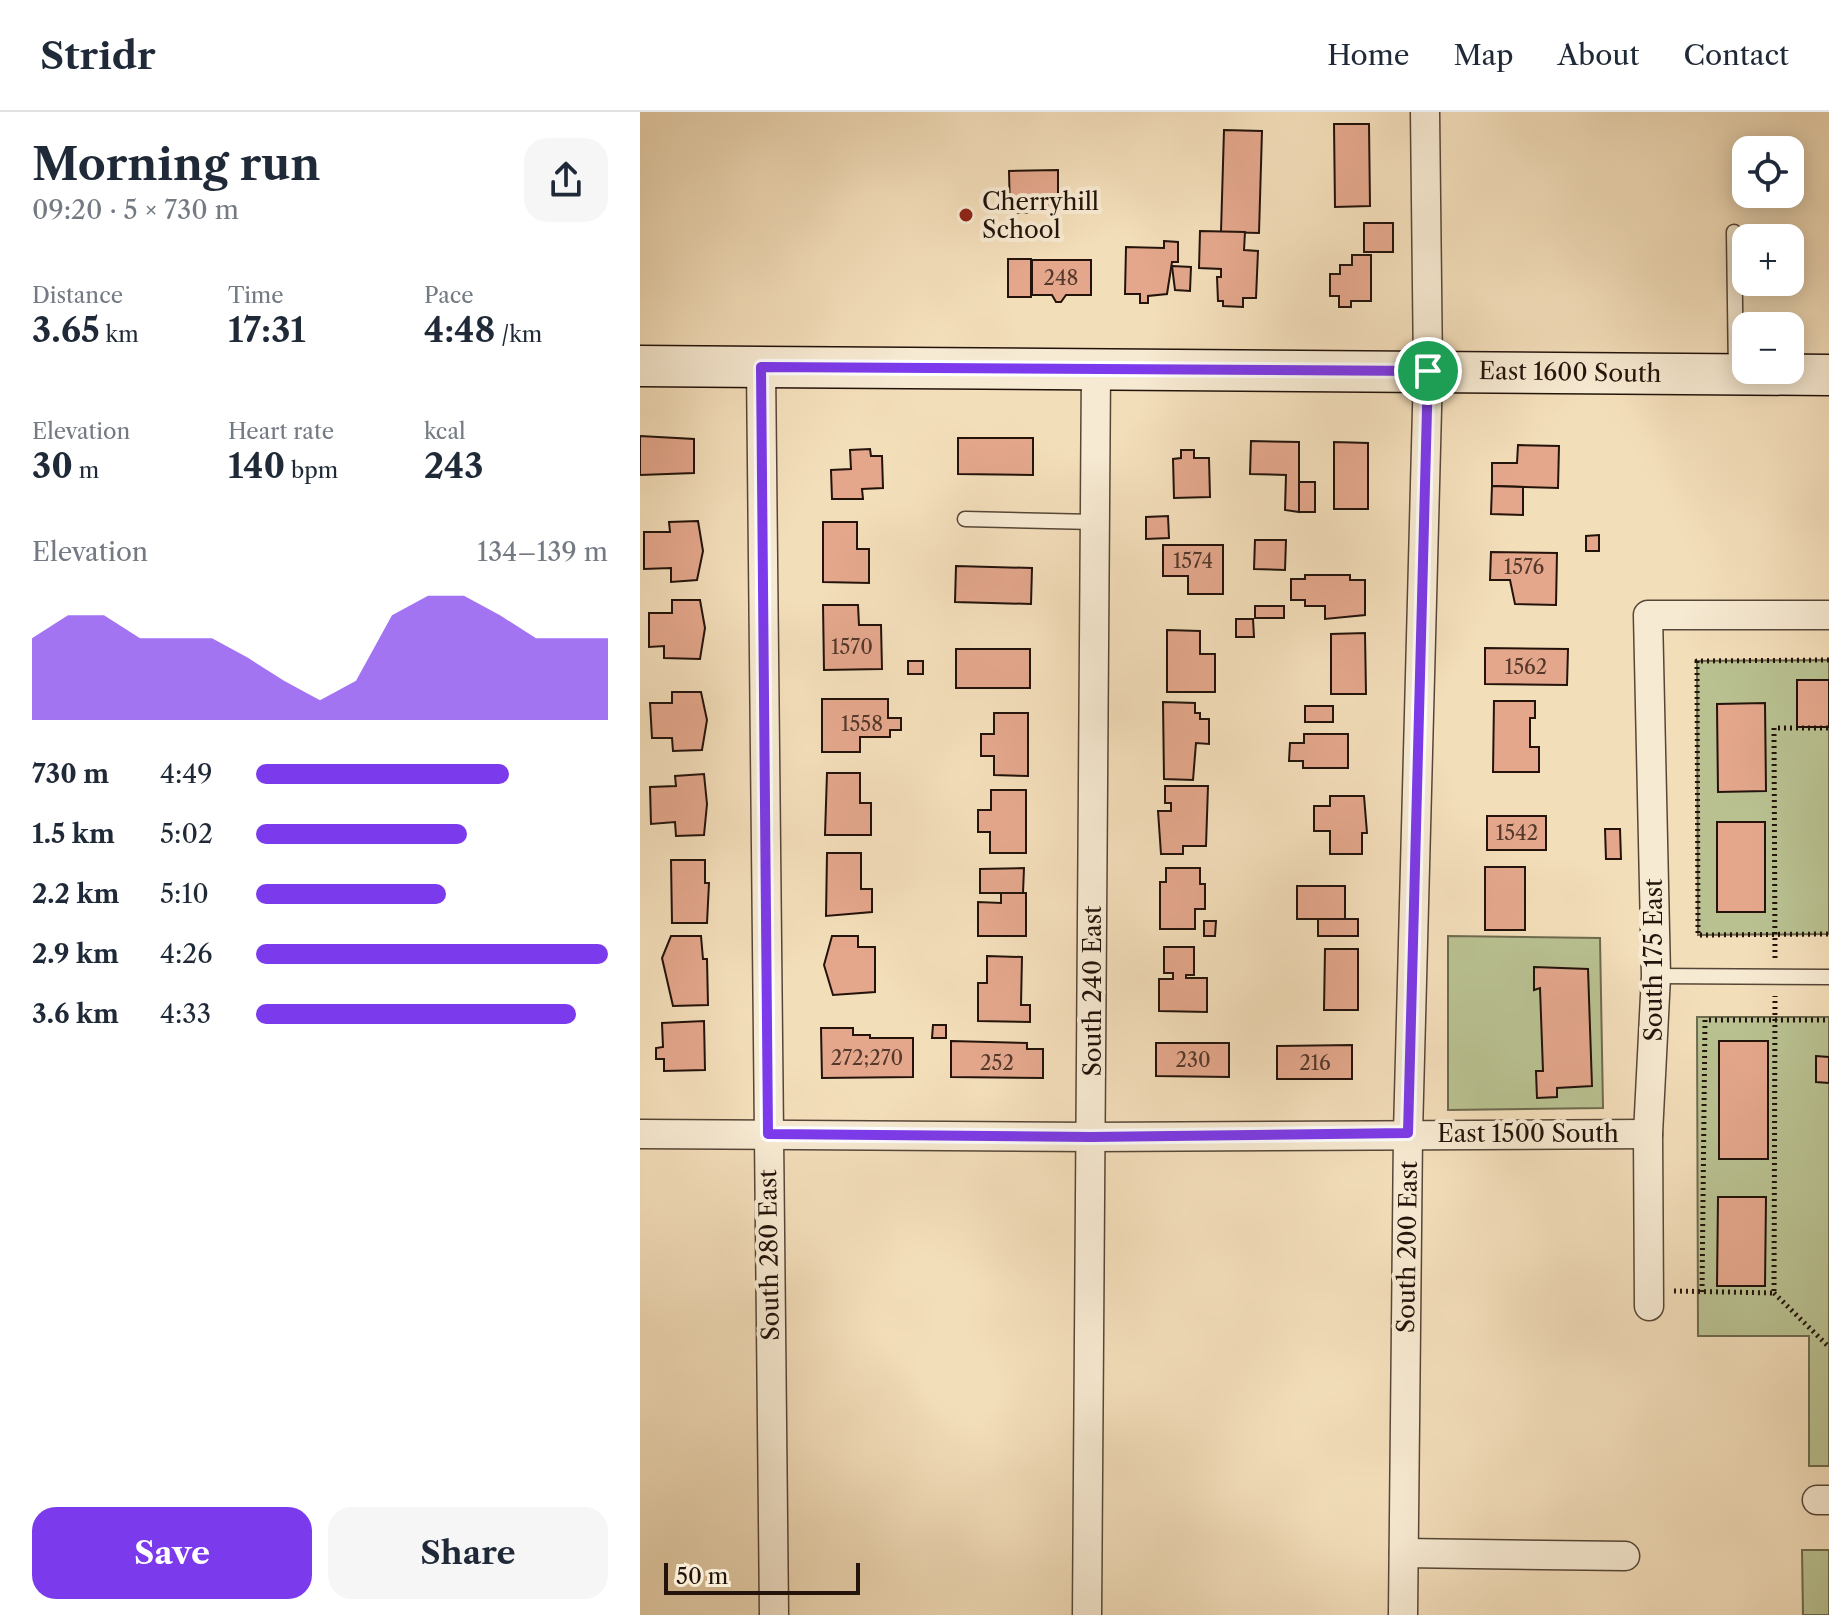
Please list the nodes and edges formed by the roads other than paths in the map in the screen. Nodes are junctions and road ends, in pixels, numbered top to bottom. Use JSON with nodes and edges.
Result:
{"nodes":[{"id":1,"x":1425,"y":112,"type":"edge"},
{"id":2,"x":640,"y":366,"type":"edge"},
{"id":3,"x":761,"y":367,"type":"junction"},
{"id":4,"x":1096,"y":368,"type":"junction"},
{"id":5,"x":1428,"y":371,"type":"junction"},
{"id":6,"x":1732,"y":374,"type":"edge"},
{"id":7,"x":1804,"y":375,"type":"edge"},
{"id":8,"x":1829,"y":375,"type":"edge"},
{"id":9,"x":965,"y":519,"type":"dead end"},
{"id":10,"x":1095,"y":522,"type":"junction"},
{"id":11,"x":1829,"y":615,"type":"edge"},
{"id":12,"x":1656,"y":976,"type":"junction"},
{"id":13,"x":1829,"y":977,"type":"edge"},
{"id":14,"x":1408,"y":1133,"type":"junction"},
{"id":15,"x":640,"y":1134,"type":"edge"},
{"id":16,"x":768,"y":1134,"type":"junction"},
{"id":17,"x":1648,"y":1134,"type":"junction"},
{"id":18,"x":1091,"y":1137,"type":"junction"},
{"id":19,"x":1649,"y":1298,"type":"road end"},
{"id":20,"x":1404,"y":1553,"type":"junction"},
{"id":21,"x":1625,"y":1556,"type":"dead end"},
{"id":22,"x":774,"y":1615,"type":"edge"},
{"id":23,"x":1087,"y":1615,"type":"edge"},
{"id":24,"x":1403,"y":1615,"type":"edge"}],
"edges":[{"from":1,"to":5,"type":"street","name":"South 200 East"},
{"from":2,"to":3,"type":"street","name":"East 1600 South"},
{"from":3,"to":4,"type":"street","name":"East 1600 South"},
{"from":3,"to":16,"type":"street","name":"South 280 East"},
{"from":4,"to":5,"type":"street","name":"East 1600 South"},
{"from":4,"to":10,"type":"street","name":"South 240 East"},
{"from":5,"to":6,"type":"street","name":"East 1600 South"},
{"from":5,"to":14,"type":"street","name":"South 200 East"},
{"from":7,"to":8,"type":"street","name":"East 1600 South"},
{"from":9,"to":10,"type":"lane"},
{"from":10,"to":18,"type":"street","name":"South 240 East"},
{"from":11,"to":12,"type":"street","name":"South 175 East"},
{"from":12,"to":13,"type":"lane"},
{"from":12,"to":17,"type":"street","name":"South 175 East"},
{"from":14,"to":17,"type":"street","name":"East 1500 South"},
{"from":14,"to":18,"type":"street","name":"East 1500 South"},
{"from":14,"to":20,"type":"street","name":"South 200 East"},
{"from":15,"to":16,"type":"street","name":"East 1500 South"},
{"from":16,"to":18,"type":"street","name":"East 1500 South"},
{"from":16,"to":22,"type":"street","name":"South 280 East"},
{"from":17,"to":19,"type":"street","name":"South 175 East"},
{"from":18,"to":23,"type":"street","name":"South 240 East"},
{"from":20,"to":21,"type":"street"},
{"from":20,"to":24,"type":"street","name":"South 200 East"}]}
